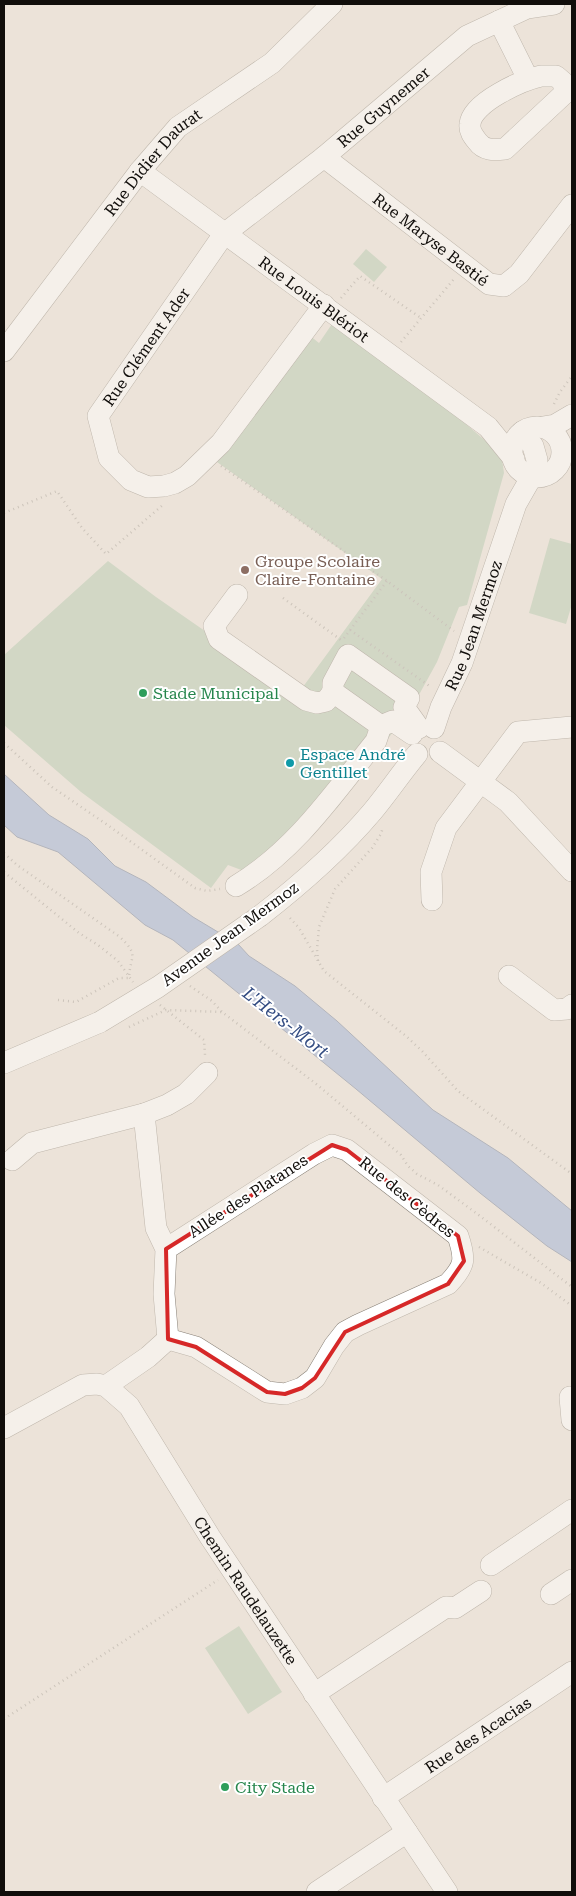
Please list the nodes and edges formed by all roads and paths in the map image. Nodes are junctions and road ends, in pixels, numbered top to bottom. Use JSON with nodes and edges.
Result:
{"nodes":[{"id":1,"x":332,"y":4,"type":"edge"},
{"id":2,"x":554,"y":4,"type":"edge"},
{"id":3,"x":499,"y":21,"type":"junction"},
{"id":4,"x":528,"y":79,"type":"dead end"},
{"id":5,"x":324,"y":157,"type":"junction"},
{"id":6,"x":140,"y":171,"type":"junction"},
{"id":7,"x":572,"y":205,"type":"edge"},
{"id":8,"x":224,"y":234,"type":"junction"},
{"id":9,"x":464,"y":266,"type":"junction"},
{"id":10,"x":327,"y":307,"type":"junction"},
{"id":11,"x":421,"y":318,"type":"junction"},
{"id":12,"x":4,"y":351,"type":"edge"},
{"id":13,"x":391,"y":354,"type":"junction"},
{"id":14,"x":572,"y":415,"type":"edge"},
{"id":15,"x":572,"y":421,"type":"edge"},
{"id":16,"x":488,"y":427,"type":"junction"},
{"id":17,"x":543,"y":428,"type":"junction"},
{"id":18,"x":522,"y":432,"type":"junction"},
{"id":19,"x":207,"y":456,"type":"junction"},
{"id":20,"x":564,"y":456,"type":"edge"},
{"id":21,"x":521,"y":466,"type":"junction"},
{"id":22,"x":175,"y":483,"type":"junction"},
{"id":23,"x":4,"y":513,"type":"edge"},
{"id":24,"x":237,"y":595,"type":"dead end"},
{"id":25,"x":283,"y":598,"type":"dead end"},
{"id":26,"x":350,"y":630,"type":"dead end"},
{"id":27,"x":454,"y":631,"type":"dead end"},
{"id":28,"x":342,"y":641,"type":"dead end"},
{"id":29,"x":434,"y":690,"type":"dead end"},
{"id":30,"x":333,"y":692,"type":"junction"},
{"id":31,"x":393,"y":718,"type":"junction"},
{"id":32,"x":572,"y":727,"type":"edge"},
{"id":33,"x":421,"y":736,"type":"junction"},
{"id":34,"x":4,"y":743,"type":"edge"},
{"id":35,"x":482,"y":780,"type":"junction"},
{"id":36,"x":372,"y":811,"type":"junction"},
{"id":37,"x":4,"y":853,"type":"edge"},
{"id":38,"x":572,"y":871,"type":"edge"},
{"id":39,"x":4,"y":872,"type":"edge"},
{"id":40,"x":236,"y":886,"type":"joint"},
{"id":41,"x":432,"y":900,"type":"dead end"},
{"id":42,"x":290,"y":918,"type":"dead end"},
{"id":43,"x":318,"y":963,"type":"junction"},
{"id":44,"x":509,"y":976,"type":"dead end"},
{"id":45,"x":129,"y":978,"type":"junction"},
{"id":46,"x":186,"y":984,"type":"dead end"},
{"id":47,"x":58,"y":1000,"type":"dead end"},
{"id":48,"x":572,"y":1005,"type":"edge"},
{"id":49,"x":222,"y":1012,"type":"junction"},
{"id":50,"x":4,"y":1063,"type":"edge"},
{"id":51,"x":207,"y":1073,"type":"joint"},
{"id":52,"x":144,"y":1114,"type":"junction"},
{"id":53,"x":332,"y":1146,"type":"joint"},
{"id":54,"x":12,"y":1160,"type":"dead end"},
{"id":55,"x":572,"y":1174,"type":"edge"},
{"id":56,"x":166,"y":1249,"type":"junction"},
{"id":57,"x":463,"y":1250,"type":"junction"},
{"id":58,"x":572,"y":1287,"type":"edge"},
{"id":59,"x":572,"y":1306,"type":"edge"},
{"id":60,"x":168,"y":1339,"type":"junction"},
{"id":61,"x":106,"y":1386,"type":"junction"},
{"id":62,"x":570,"y":1397,"type":"dead end"},
{"id":63,"x":572,"y":1420,"type":"edge"},
{"id":64,"x":4,"y":1428,"type":"edge"},
{"id":65,"x":572,"y":1510,"type":"edge"},
{"id":66,"x":491,"y":1566,"type":"dead end"},
{"id":67,"x":232,"y":1570,"type":"junction"},
{"id":68,"x":572,"y":1580,"type":"edge"},
{"id":69,"x":481,"y":1591,"type":"dead end"},
{"id":70,"x":552,"y":1594,"type":"dead end"},
{"id":71,"x":572,"y":1672,"type":"edge"},
{"id":72,"x":314,"y":1694,"type":"junction"},
{"id":73,"x":4,"y":1719,"type":"edge"},
{"id":74,"x":383,"y":1798,"type":"junction"},
{"id":75,"x":407,"y":1832,"type":"junction"},
{"id":76,"x":317,"y":1892,"type":"edge"},
{"id":77,"x":447,"y":1892,"type":"edge"}],
"edges":[{"from":1,"to":6,"type":"street","name":"Rue Didier Daurat"},
{"from":2,"to":3,"type":"street","name":"Rue Guynemer"},
{"from":3,"to":4,"type":"street"},
{"from":3,"to":5,"type":"street","name":"Rue Guynemer"},
{"from":5,"to":8,"type":"street","name":"Rue Guynemer"},
{"from":5,"to":9,"type":"street","name":"Rue Maryse Bastié"},
{"from":6,"to":8,"type":"street","name":"Rue Louis Blériot"},
{"from":6,"to":12,"type":"street","name":"Rue Didier Daurat"},
{"from":7,"to":9,"type":"street","name":"Rue Maryse Bastié"},
{"from":8,"to":10,"type":"street","name":"Rue Louis Blériot"},
{"from":8,"to":22,"type":"street","name":"Rue Clément Ader"},
{"from":9,"to":11,"type":"path"},
{"from":10,"to":11,"type":"path"},
{"from":10,"to":13,"type":"street","name":"Rue Louis Blériot"},
{"from":10,"to":19,"type":"street","name":"Rue Clément Ader"},
{"from":11,"to":13,"type":"path"},
{"from":13,"to":16,"type":"street","name":"Rue Louis Blériot"},
{"from":14,"to":17,"type":"street"},
{"from":15,"to":20,"type":"street"},
{"from":16,"to":18,"type":"street","name":"Rue Louis Blériot"},
{"from":16,"to":21,"type":"street","name":"Rue Louis Blériot"},
{"from":17,"to":18,"type":"street"},
{"from":17,"to":20,"type":"street"},
{"from":18,"to":21,"type":"street"},
{"from":19,"to":22,"type":"street","name":"Rue Clément Ader"},
{"from":19,"to":27,"type":"path"},
{"from":20,"to":21,"type":"street"},
{"from":21,"to":33,"type":"street","name":"Rue Jean Mermoz"},
{"from":22,"to":23,"type":"path"},
{"from":24,"to":30,"type":"street"},
{"from":25,"to":28,"type":"path"},
{"from":26,"to":29,"type":"path"},
{"from":30,"to":31,"type":"street"},
{"from":30,"to":31,"type":"street"},
{"from":31,"to":33,"type":"street"},
{"from":31,"to":40,"type":"street"},
{"from":32,"to":35,"type":"street"},
{"from":33,"to":35,"type":"street"},
{"from":33,"to":36,"type":"street","name":"Avenue Jean Mermoz"},
{"from":34,"to":40,"type":"path"},
{"from":35,"to":38,"type":"street"},
{"from":35,"to":41,"type":"street"},
{"from":36,"to":43,"type":"path"},
{"from":36,"to":50,"type":"street","name":"Avenue Jean Mermoz","bridge":true},
{"from":37,"to":45,"type":"path"},
{"from":39,"to":45,"type":"path"},
{"from":42,"to":43,"type":"path"},
{"from":43,"to":55,"type":"path"},
{"from":44,"to":48,"type":"street"},
{"from":45,"to":47,"type":"path"},
{"from":46,"to":49,"type":"path"},
{"from":49,"to":51,"type":"path"},
{"from":49,"to":58,"type":"path"},
{"from":51,"to":52,"type":"street"},
{"from":52,"to":54,"type":"street"},
{"from":52,"to":56,"type":"street"},
{"from":53,"to":56,"type":"street","name":"Allée des Platanes"},
{"from":53,"to":57,"type":"street","name":"Rue des Cèdres"},
{"from":56,"to":60,"type":"street"},
{"from":57,"to":59,"type":"path"},
{"from":57,"to":60,"type":"street","name":"Rue des Cèdres"},
{"from":60,"to":61,"type":"street"},
{"from":61,"to":64,"type":"street"},
{"from":61,"to":67,"type":"street","name":"Chemin Raudelauzette"},
{"from":62,"to":63,"type":"street"},
{"from":65,"to":66,"type":"street"},
{"from":67,"to":72,"type":"street","name":"Chemin Raudelauzette"},
{"from":67,"to":73,"type":"path"},
{"from":68,"to":70,"type":"street"},
{"from":69,"to":72,"type":"street"},
{"from":71,"to":74,"type":"street","name":"Rue des Acacias"},
{"from":72,"to":74,"type":"street","name":"Chemin Raudelauzette"},
{"from":74,"to":75,"type":"street","name":"Chemin Raudelauzette"},
{"from":75,"to":76,"type":"street"},
{"from":75,"to":77,"type":"street","name":"Chemin Raudelauzette"}]}
